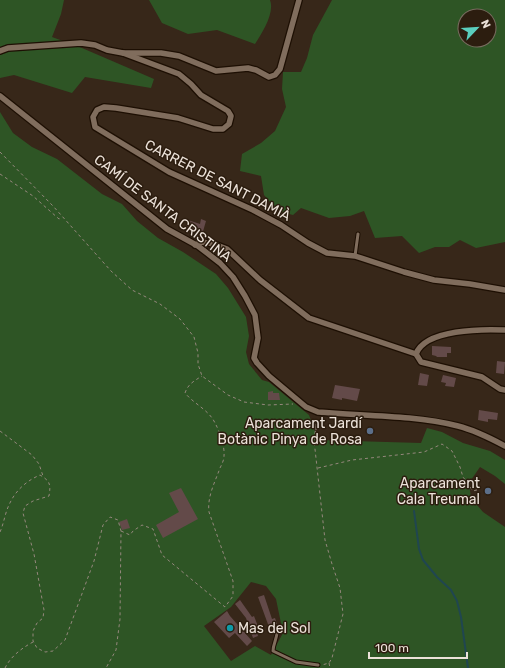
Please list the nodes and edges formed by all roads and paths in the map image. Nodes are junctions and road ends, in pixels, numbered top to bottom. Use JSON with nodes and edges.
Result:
{"nodes":[{"id":1,"x":299,"y":0,"type":"edge"},
{"id":2,"x":0,"y":51,"type":"edge"},
{"id":3,"x":123,"y":53,"type":"junction"},
{"id":4,"x":0,"y":96,"type":"edge"},
{"id":5,"x":0,"y":152,"type":"edge"},
{"id":6,"x":0,"y":174,"type":"edge"},
{"id":7,"x":63,"y":217,"type":"junction"},
{"id":8,"x":358,"y":234,"type":"dead end"},
{"id":9,"x":195,"y":245,"type":"junction"},
{"id":10,"x":355,"y":256,"type":"junction"},
{"id":11,"x":505,"y":290,"type":"edge"},
{"id":12,"x":505,"y":330,"type":"edge"},
{"id":13,"x":416,"y":354,"type":"junction"},
{"id":14,"x":202,"y":376,"type":"junction"},
{"id":15,"x":505,"y":390,"type":"edge"},
{"id":16,"x":303,"y":404,"type":"junction"},
{"id":17,"x":318,"y":412,"type":"junction"},
{"id":18,"x":0,"y":431,"type":"edge"},
{"id":19,"x":505,"y":446,"type":"edge"},
{"id":20,"x":317,"y":468,"type":"junction"},
{"id":21,"x":43,"y":477,"type":"junction"},
{"id":22,"x":480,"y":489,"type":"dead end"},
{"id":23,"x":121,"y":531,"type":"junction"},
{"id":24,"x":0,"y":532,"type":"edge"},
{"id":25,"x":277,"y":632,"type":"dead end"},
{"id":26,"x":33,"y":641,"type":"junction"},
{"id":27,"x":329,"y":663,"type":"junction"},
{"id":28,"x":318,"y":665,"type":"joint"},
{"id":29,"x":6,"y":668,"type":"edge"},
{"id":30,"x":106,"y":668,"type":"edge"},
{"id":31,"x":330,"y":668,"type":"edge"}],
"edges":[{"from":1,"to":3,"type":"street"},
{"from":2,"to":3,"type":"street"},
{"from":3,"to":10,"type":"street","name":"CARRER DE SANT DAMIÀ"},
{"from":4,"to":9,"type":"street","name":"CAMÍ DE SANTA CRISTINA"},
{"from":5,"to":7,"type":"path"},
{"from":6,"to":7,"type":"path"},
{"from":7,"to":14,"type":"path"},
{"from":8,"to":10,"type":"lane"},
{"from":9,"to":13,"type":"street"},
{"from":9,"to":16,"type":"street","name":"CAMÍ DE SANTA CRISTINA"},
{"from":10,"to":11,"type":"street"},
{"from":12,"to":13,"type":"street"},
{"from":13,"to":15,"type":"street"},
{"from":14,"to":16,"type":"path"},
{"from":14,"to":23,"type":"path"},
{"from":16,"to":17,"type":"street","name":"CAMÍ DE SANTA CRISTINA"},
{"from":17,"to":19,"type":"street","name":"CAMÍ DE SANTA CRISTINA"},
{"from":17,"to":20,"type":"path"},
{"from":18,"to":21,"type":"path"},
{"from":20,"to":22,"type":"path"},
{"from":20,"to":27,"type":"path"},
{"from":21,"to":24,"type":"path"},
{"from":21,"to":26,"type":"path"},
{"from":23,"to":26,"type":"path"},
{"from":23,"to":30,"type":"path"},
{"from":25,"to":28,"type":"lane"},
{"from":26,"to":29,"type":"path"},
{"from":27,"to":28,"type":"path"},
{"from":27,"to":31,"type":"path"}]}
